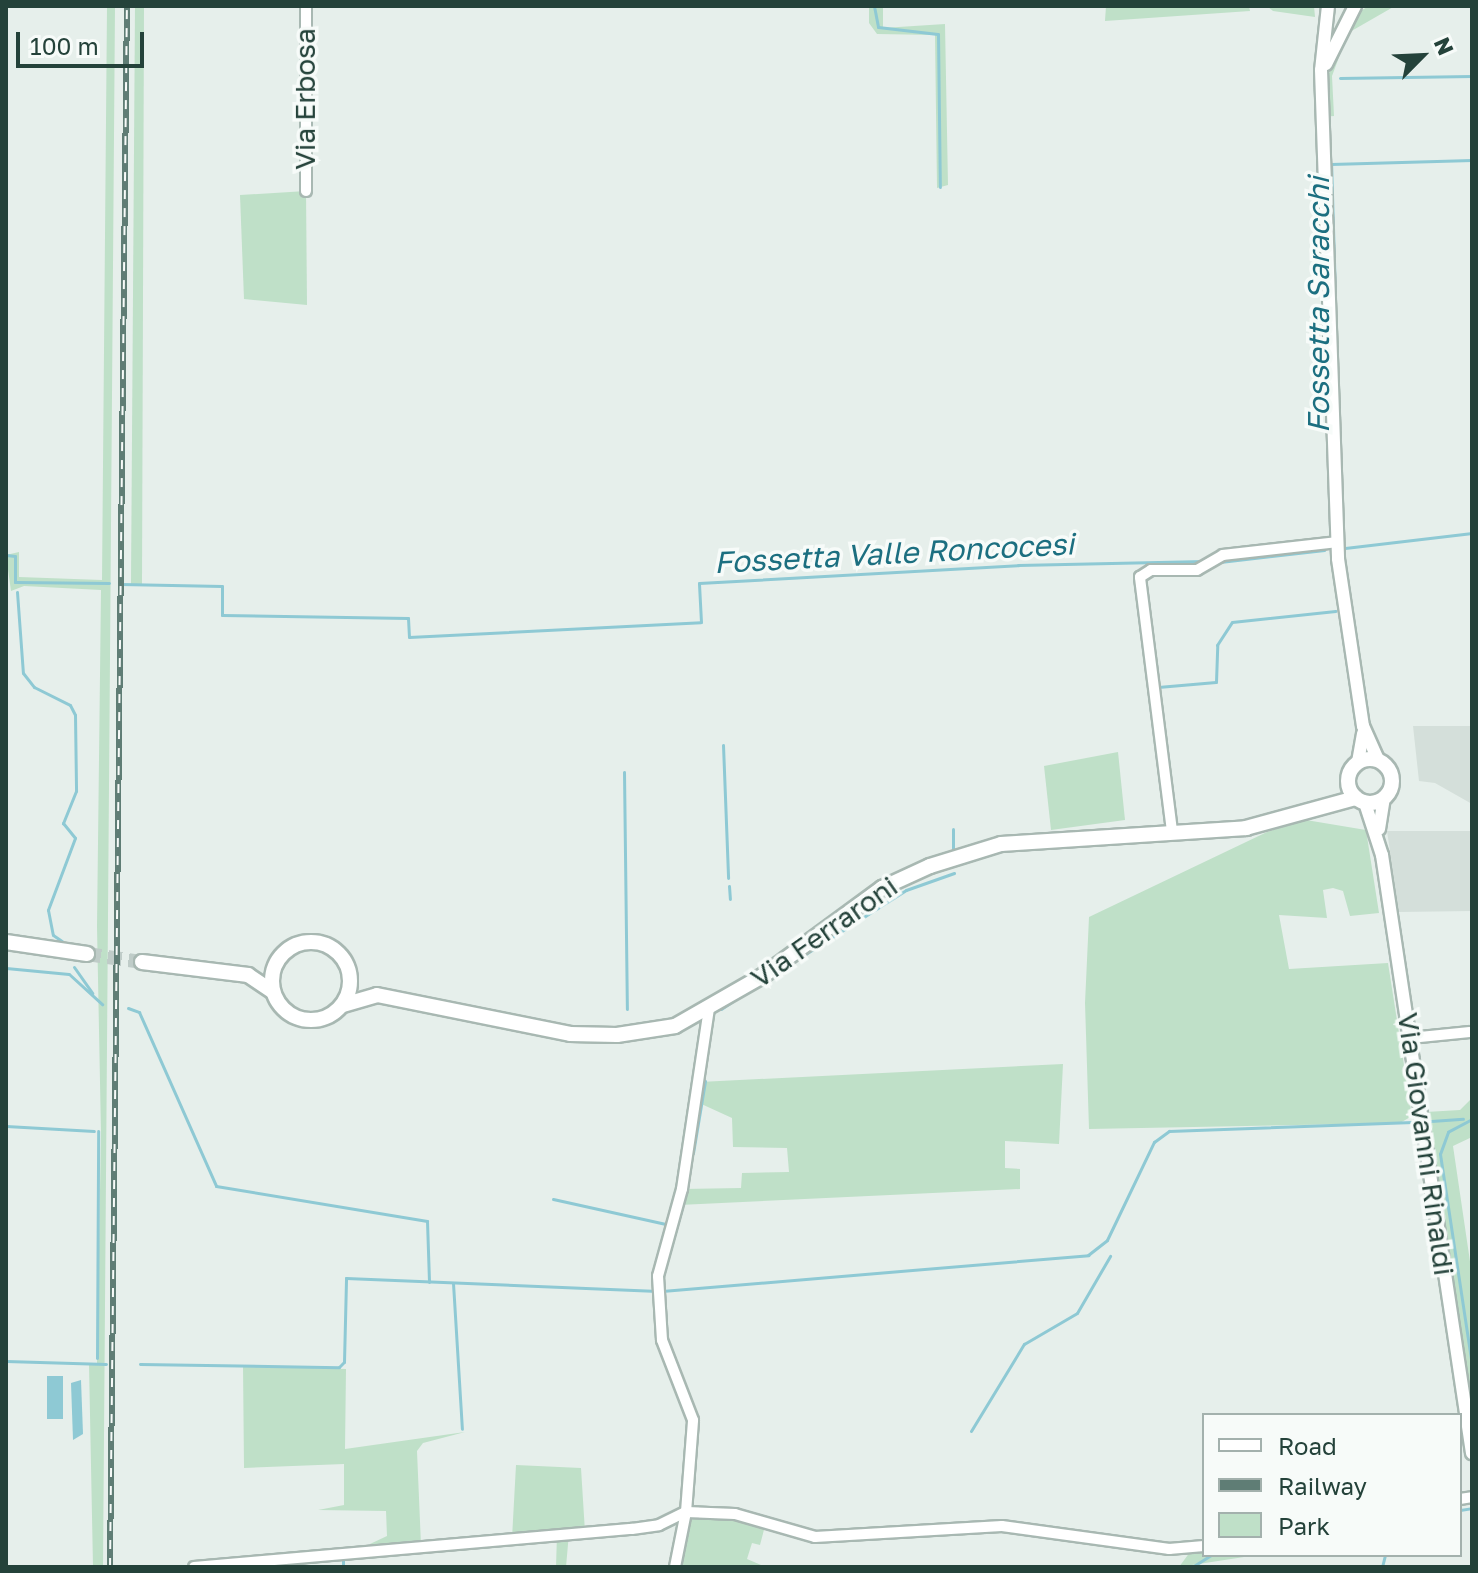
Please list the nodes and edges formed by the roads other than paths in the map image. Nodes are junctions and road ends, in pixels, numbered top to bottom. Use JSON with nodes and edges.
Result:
{"nodes":[{"id":1,"x":306,"y":6,"type":"edge"},
{"id":2,"x":1328,"y":6,"type":"edge"},
{"id":3,"x":1356,"y":6,"type":"edge"},
{"id":4,"x":1345,"y":13,"type":"edge"},
{"id":5,"x":1327,"y":22,"type":"junction"},
{"id":6,"x":1322,"y":80,"type":"junction"},
{"id":7,"x":306,"y":191,"type":"dead end"},
{"id":8,"x":1337,"y":542,"type":"junction"},
{"id":9,"x":1363,"y":726,"type":"junction"},
{"id":10,"x":1378,"y":760,"type":"junction"},
{"id":11,"x":1358,"y":762,"type":"junction"},
{"id":12,"x":1348,"y":778,"type":"junction"},
{"id":13,"x":1384,"y":799,"type":"junction"},
{"id":14,"x":1361,"y":800,"type":"junction"},
{"id":15,"x":1325,"y":803,"type":"junction"},
{"id":16,"x":1172,"y":831,"type":"junction"},
{"id":17,"x":1379,"y":836,"type":"junction"},
{"id":18,"x":6,"y":942,"type":"edge"},
{"id":19,"x":87,"y":954,"type":"tunnel mouth"},
{"id":20,"x":142,"y":962,"type":"tunnel mouth"},
{"id":21,"x":276,"y":964,"type":"junction"},
{"id":22,"x":248,"y":975,"type":"junction"},
{"id":23,"x":351,"y":978,"type":"junction"},
{"id":24,"x":273,"y":992,"type":"junction"},
{"id":25,"x":377,"y":995,"type":"junction"},
{"id":26,"x":343,"y":1005,"type":"junction"},
{"id":27,"x":709,"y":1009,"type":"junction"},
{"id":28,"x":1470,"y":1032,"type":"dead end"},
{"id":29,"x":1410,"y":1038,"type":"junction"},
{"id":30,"x":1472,"y":1453,"type":"edge"},
{"id":31,"x":686,"y":1512,"type":"junction"},
{"id":32,"x":1202,"y":1546,"type":"edge"},
{"id":33,"x":194,"y":1567,"type":"edge"},
{"id":34,"x":675,"y":1567,"type":"edge"}],
"edges":[{"from":1,"to":7,"type":"street","name":"Via Erbosa"},
{"from":2,"to":5,"type":"street"},
{"from":3,"to":4,"type":"street"},
{"from":4,"to":5,"type":"street"},
{"from":4,"to":6,"type":"street"},
{"from":5,"to":6,"type":"street"},
{"from":6,"to":8,"type":"street"},
{"from":8,"to":9,"type":"street"},
{"from":8,"to":16,"type":"street"},
{"from":9,"to":10,"type":"street"},
{"from":9,"to":11,"type":"street"},
{"from":10,"to":11,"type":"main road"},
{"from":10,"to":13,"type":"main road"},
{"from":11,"to":12,"type":"main road"},
{"from":12,"to":14,"type":"main road"},
{"from":12,"to":15,"type":"main road","name":"Via Ferraroni"},
{"from":13,"to":14,"type":"main road"},
{"from":13,"to":17,"type":"street","name":"Via Giovanni Rinaldi"},
{"from":14,"to":15,"type":"main road","name":"Via Ferraroni"},
{"from":14,"to":17,"type":"street","name":"Via Giovanni Rinaldi"},
{"from":15,"to":16,"type":"main road","name":"Via Ferraroni"},
{"from":16,"to":27,"type":"main road","name":"Via Ferraroni"},
{"from":17,"to":29,"type":"street","name":"Via Giovanni Rinaldi"},
{"from":18,"to":19,"type":"main road"},
{"from":20,"to":22,"type":"main road"},
{"from":21,"to":22,"type":"main road"},
{"from":21,"to":23,"type":"main road"},
{"from":21,"to":24,"type":"main road"},
{"from":22,"to":24,"type":"main road"},
{"from":23,"to":25,"type":"main road","name":"Via Ferraroni"},
{"from":23,"to":26,"type":"main road"},
{"from":24,"to":26,"type":"main road"},
{"from":25,"to":26,"type":"main road","name":"Via Ferraroni"},
{"from":25,"to":27,"type":"main road","name":"Via Ferraroni"},
{"from":27,"to":31,"type":"street"},
{"from":28,"to":29,"type":"street"},
{"from":29,"to":30,"type":"street","name":"Via Giovanni Rinaldi"},
{"from":31,"to":32,"type":"street"},
{"from":31,"to":33,"type":"street"},
{"from":31,"to":34,"type":"street"}]}
